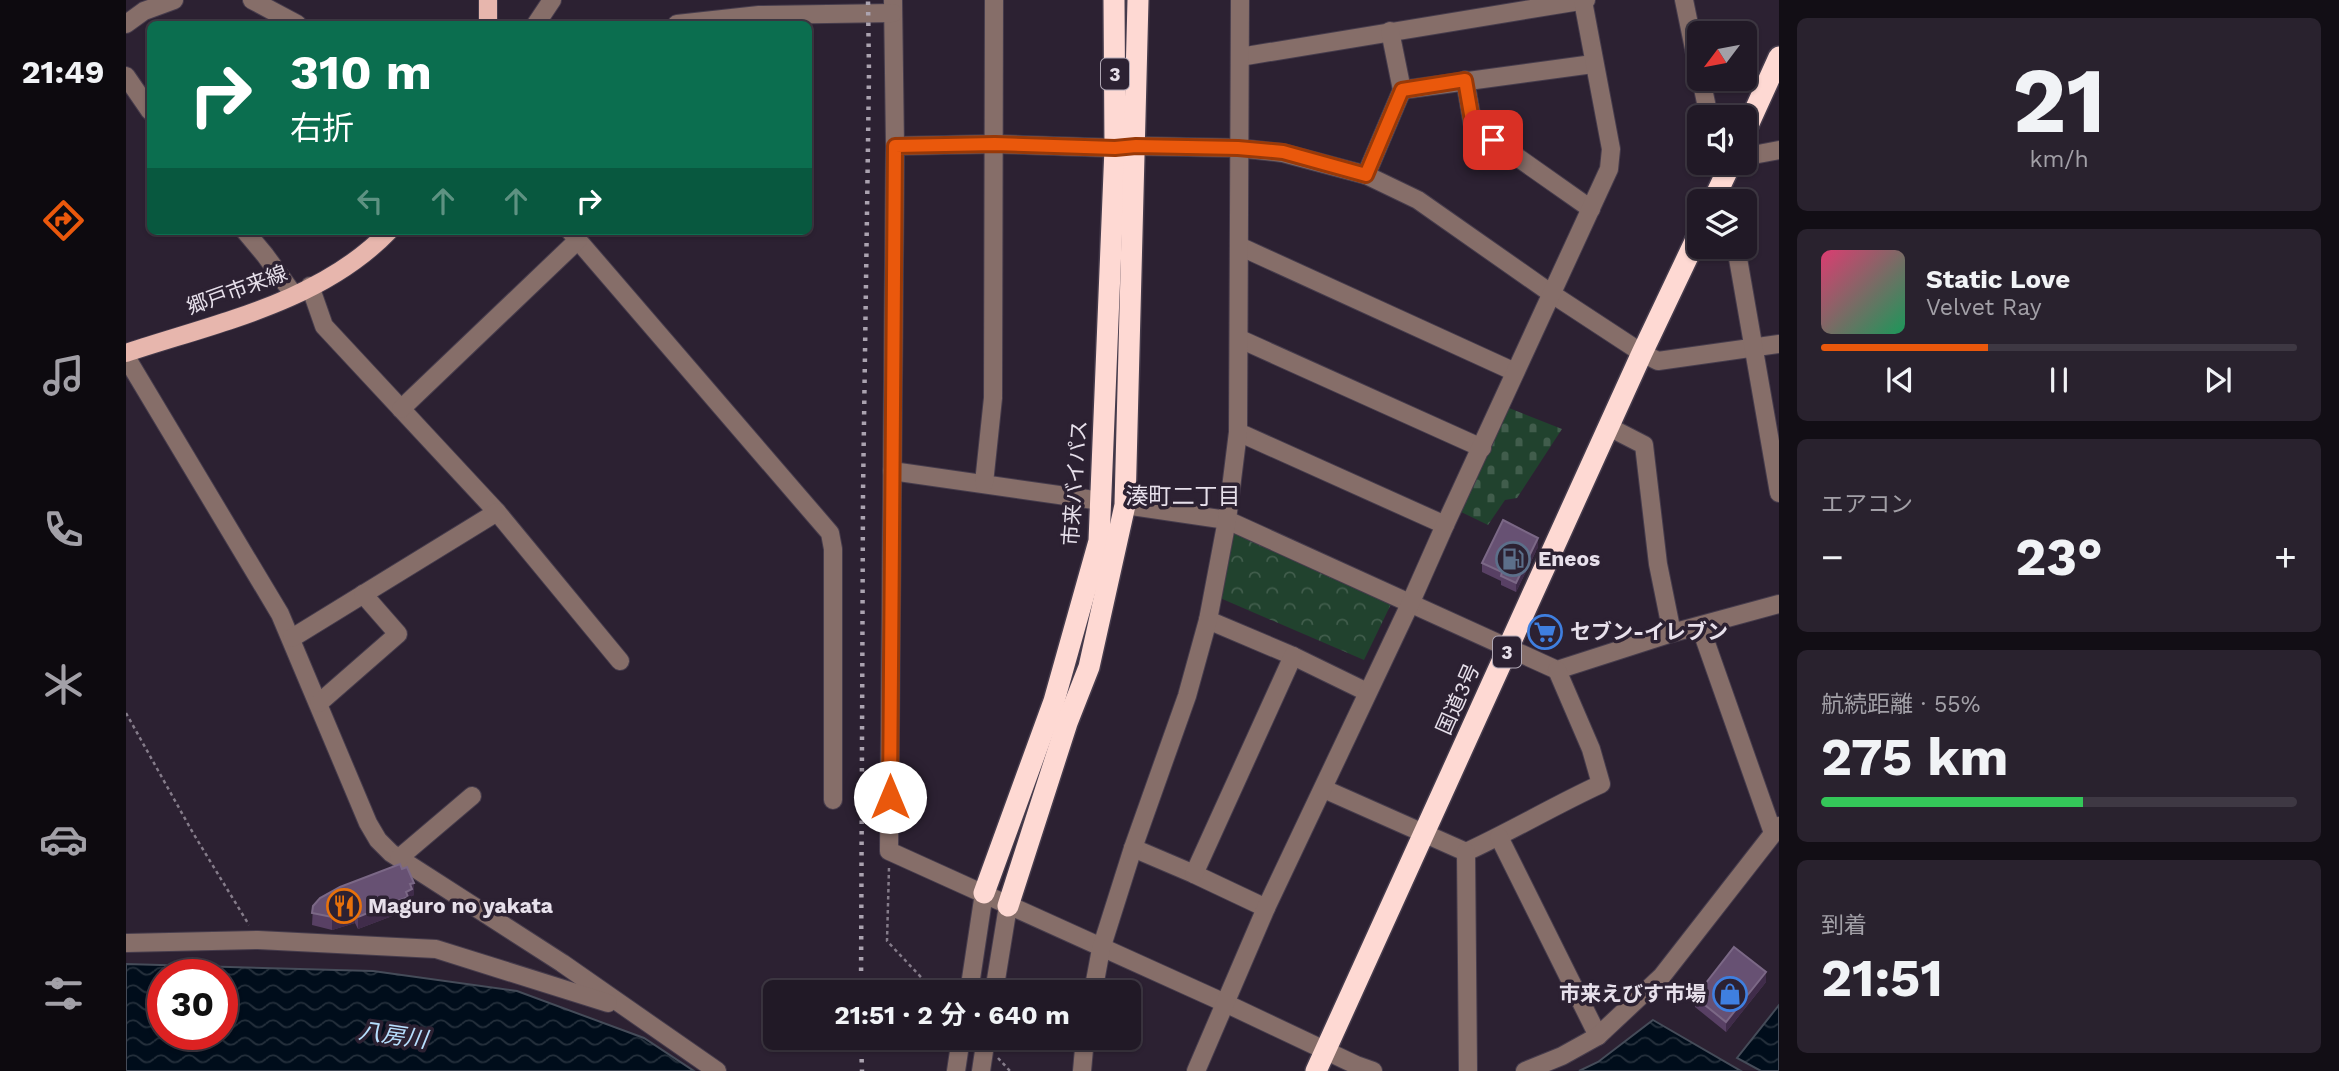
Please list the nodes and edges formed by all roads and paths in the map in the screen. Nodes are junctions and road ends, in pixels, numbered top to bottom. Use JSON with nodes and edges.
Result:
{"nodes":[{"id":1,"x":174,"y":0,"type":"edge"},
{"id":2,"x":252,"y":0,"type":"edge"},
{"id":3,"x":488,"y":0,"type":"edge"},
{"id":4,"x":552,"y":0,"type":"edge"},
{"id":5,"x":994,"y":0,"type":"edge"},
{"id":6,"x":1114,"y":0,"type":"edge"},
{"id":7,"x":1138,"y":0,"type":"edge"},
{"id":8,"x":1240,"y":0,"type":"edge"},
{"id":9,"x":1585,"y":0,"type":"edge"},
{"id":10,"x":1684,"y":0,"type":"edge"},
{"id":11,"x":893,"y":6,"type":"edge"},
{"id":12,"x":758,"y":13,"type":"edge"},
{"id":13,"x":277,"y":20,"type":"edge"},
{"id":14,"x":488,"y":21,"type":"edge"},
{"id":15,"x":538,"y":21,"type":"edge"},
{"id":16,"x":699,"y":21,"type":"edge"},
{"id":17,"x":1688,"y":21,"type":"edge"},
{"id":18,"x":126,"y":24,"type":"edge"},
{"id":19,"x":1390,"y":31,"type":"junction"},
{"id":20,"x":1240,"y":57,"type":"junction"},
{"id":21,"x":1779,"y":57,"type":"edge"},
{"id":22,"x":1594,"y":64,"type":"junction"},
{"id":23,"x":1465,"y":80,"type":"junction"},
{"id":24,"x":128,"y":85,"type":"edge"},
{"id":25,"x":1402,"y":90,"type":"junction"},
{"id":26,"x":1757,"y":106,"type":"edge"},
{"id":27,"x":147,"y":107,"type":"edge"},
{"id":28,"x":995,"y":144,"type":"junction"},
{"id":29,"x":895,"y":146,"type":"junction"},
{"id":30,"x":1125,"y":147,"type":"junction"},
{"id":31,"x":1238,"y":148,"type":"junction"},
{"id":32,"x":1779,"y":150,"type":"edge"},
{"id":33,"x":1757,"y":154,"type":"edge"},
{"id":34,"x":1366,"y":175,"type":"junction"},
{"id":35,"x":1591,"y":209,"type":"junction"},
{"id":36,"x":248,"y":235,"type":"edge"},
{"id":37,"x":384,"y":235,"type":"edge"},
{"id":38,"x":574,"y":235,"type":"edge"},
{"id":39,"x":1239,"y":246,"type":"junction"},
{"id":40,"x":1687,"y":258,"type":"edge"},
{"id":41,"x":1738,"y":259,"type":"edge"},
{"id":42,"x":302,"y":291,"type":"junction"},
{"id":43,"x":1552,"y":294,"type":"junction"},
{"id":44,"x":1240,"y":339,"type":"junction"},
{"id":45,"x":1779,"y":344,"type":"edge"},
{"id":46,"x":1755,"y":348,"type":"junction"},
{"id":47,"x":1642,"y":353,"type":"junction"},
{"id":48,"x":126,"y":355,"type":"edge"},
{"id":49,"x":1515,"y":372,"type":"junction"},
{"id":50,"x":401,"y":409,"type":"junction"},
{"id":51,"x":1609,"y":427,"type":"junction"},
{"id":52,"x":1238,"y":432,"type":"junction"},
{"id":53,"x":1482,"y":448,"type":"junction"},
{"id":54,"x":892,"y":471,"type":"junction"},
{"id":55,"x":984,"y":483,"type":"junction"},
{"id":56,"x":1779,"y":493,"type":"edge"},
{"id":57,"x":1101,"y":501,"type":"junction"},
{"id":58,"x":1125,"y":505,"type":"junction"},
{"id":59,"x":497,"y":512,"type":"junction"},
{"id":60,"x":1227,"y":520,"type":"junction"},
{"id":61,"x":1445,"y":525,"type":"junction"},
{"id":62,"x":363,"y":594,"type":"junction"},
{"id":63,"x":1410,"y":604,"type":"junction"},
{"id":64,"x":1779,"y":604,"type":"edge"},
{"id":65,"x":1208,"y":620,"type":"junction"},
{"id":66,"x":1700,"y":626,"type":"junction"},
{"id":67,"x":1672,"y":633,"type":"junction"},
{"id":68,"x":292,"y":638,"type":"junction"},
{"id":69,"x":1508,"y":649,"type":"junction"},
{"id":70,"x":1293,"y":656,"type":"junction"},
{"id":71,"x":620,"y":661,"type":"dead end"},
{"id":72,"x":1557,"y":670,"type":"junction"},
{"id":73,"x":1367,"y":692,"type":"junction"},
{"id":74,"x":318,"y":703,"type":"junction"},
{"id":75,"x":126,"y":713,"type":"edge"},
{"id":76,"x":1324,"y":789,"type":"junction"},
{"id":77,"x":472,"y":796,"type":"dead end"},
{"id":78,"x":833,"y":800,"type":"dead end"},
{"id":79,"x":1776,"y":830,"type":"edge"},
{"id":80,"x":1424,"y":833,"type":"junction"},
{"id":81,"x":1499,"y":837,"type":"junction"},
{"id":82,"x":1133,"y":848,"type":"junction"},
{"id":83,"x":889,"y":851,"type":"junction"},
{"id":84,"x":1466,"y":852,"type":"junction"},
{"id":85,"x":400,"y":858,"type":"junction"},
{"id":86,"x":1195,"y":874,"type":"junction"},
{"id":87,"x":984,"y":893,"type":"junction"},
{"id":88,"x":1008,"y":906,"type":"junction"},
{"id":89,"x":1266,"y":908,"type":"junction"},
{"id":90,"x":258,"y":940,"type":"junction"},
{"id":91,"x":126,"y":943,"type":"edge"},
{"id":92,"x":1101,"y":949,"type":"junction"},
{"id":93,"x":924,"y":980,"type":"edge"},
{"id":94,"x":971,"y":980,"type":"edge"},
{"id":95,"x":996,"y":980,"type":"edge"},
{"id":96,"x":1095,"y":980,"type":"edge"},
{"id":97,"x":1225,"y":1003,"type":"junction"},
{"id":98,"x":625,"y":1009,"type":"junction"},
{"id":99,"x":1598,"y":1036,"type":"junction"},
{"id":100,"x":1326,"y":1049,"type":"junction"},
{"id":101,"x":959,"y":1050,"type":"edge"},
{"id":102,"x":984,"y":1050,"type":"edge"},
{"id":103,"x":1084,"y":1050,"type":"edge"},
{"id":104,"x":995,"y":1055,"type":"dead end"},
{"id":105,"x":717,"y":1071,"type":"edge"},
{"id":106,"x":956,"y":1071,"type":"edge"},
{"id":107,"x":981,"y":1071,"type":"edge"},
{"id":108,"x":1010,"y":1071,"type":"edge"},
{"id":109,"x":1082,"y":1071,"type":"edge"},
{"id":110,"x":1196,"y":1071,"type":"edge"},
{"id":111,"x":1316,"y":1071,"type":"edge"},
{"id":112,"x":1373,"y":1071,"type":"edge"},
{"id":113,"x":1468,"y":1071,"type":"edge"},
{"id":114,"x":1525,"y":1071,"type":"edge"}],
"edges":[{"from":1,"to":18,"type":"street"},
{"from":2,"to":13,"type":"street"},
{"from":3,"to":14,"type":"main road"},
{"from":4,"to":15,"type":"street"},
{"from":5,"to":28,"type":"street"},
{"from":6,"to":30,"type":"highway","name":"市来バイパス","number":"3"},
{"from":7,"to":30,"type":"highway","name":"市来バイパス","number":"3"},
{"from":8,"to":20,"type":"street"},
{"from":9,"to":19,"type":"street"},
{"from":9,"to":22,"type":"street"},
{"from":10,"to":17,"type":"street"},
{"from":11,"to":12,"type":"street"},
{"from":11,"to":29,"type":"street"},
{"from":12,"to":16,"type":"street"},
{"from":19,"to":20,"type":"street"},
{"from":19,"to":25,"type":"street"},
{"from":20,"to":31,"type":"street"},
{"from":21,"to":26,"type":"highway"},
{"from":22,"to":23,"type":"street"},
{"from":22,"to":35,"type":"street"},
{"from":23,"to":25,"type":"street"},
{"from":23,"to":35,"type":"street"},
{"from":24,"to":27,"type":"street"},
{"from":25,"to":34,"type":"street"},
{"from":28,"to":29,"type":"street"},
{"from":28,"to":30,"type":"street"},
{"from":28,"to":55,"type":"street"},
{"from":29,"to":54,"type":"street"},
{"from":30,"to":31,"type":"street"},
{"from":30,"to":57,"type":"highway","name":"市来バイパス","number":"3"},
{"from":30,"to":58,"type":"highway","name":"市来バイパス","number":"3"},
{"from":31,"to":34,"type":"street"},
{"from":31,"to":39,"type":"street"},
{"from":32,"to":33,"type":"street"},
{"from":34,"to":43,"type":"street"},
{"from":35,"to":43,"type":"street"},
{"from":36,"to":42,"type":"street"},
{"from":37,"to":42,"type":"main road","name":"郷戸市来線"},
{"from":38,"to":50,"type":"street"},
{"from":38,"to":78,"type":"street"},
{"from":39,"to":44,"type":"street"},
{"from":39,"to":49,"type":"street"},
{"from":40,"to":47,"type":"highway","name":"国道3号","number":"3"},
{"from":41,"to":46,"type":"street"},
{"from":42,"to":48,"type":"main road","name":"郷戸市来線"},
{"from":42,"to":50,"type":"street"},
{"from":43,"to":47,"type":"street"},
{"from":43,"to":49,"type":"street"},
{"from":44,"to":52,"type":"street"},
{"from":44,"to":53,"type":"street"},
{"from":45,"to":46,"type":"street"},
{"from":46,"to":47,"type":"street"},
{"from":46,"to":56,"type":"street"},
{"from":47,"to":51,"type":"highway","name":"国道3号","number":"3"},
{"from":48,"to":68,"type":"street"},
{"from":49,"to":53,"type":"street"},
{"from":50,"to":59,"type":"street"},
{"from":51,"to":67,"type":"street"},
{"from":51,"to":69,"type":"highway","name":"国道3号","number":"3"},
{"from":52,"to":60,"type":"street"},
{"from":52,"to":61,"type":"street"},
{"from":53,"to":61,"type":"street"},
{"from":54,"to":55,"type":"street"},
{"from":54,"to":83,"type":"street"},
{"from":55,"to":57,"type":"street"},
{"from":57,"to":87,"type":"highway","name":"市来バイパス","number":"3"},
{"from":58,"to":60,"type":"street"},
{"from":58,"to":88,"type":"highway","name":"市来バイパス","number":"3"},
{"from":59,"to":62,"type":"street"},
{"from":59,"to":71,"type":"street"},
{"from":60,"to":63,"type":"street"},
{"from":60,"to":65,"type":"street"},
{"from":61,"to":63,"type":"street"},
{"from":62,"to":68,"type":"street"},
{"from":62,"to":74,"type":"street"},
{"from":63,"to":69,"type":"street"},
{"from":63,"to":73,"type":"street"},
{"from":64,"to":66,"type":"street"},
{"from":65,"to":70,"type":"street"},
{"from":65,"to":82,"type":"street"},
{"from":66,"to":67,"type":"street"},
{"from":66,"to":79,"type":"street"},
{"from":67,"to":72,"type":"street"},
{"from":68,"to":74,"type":"street"},
{"from":69,"to":72,"type":"street"},
{"from":69,"to":80,"type":"highway","name":"国道3号","number":"3"},
{"from":70,"to":73,"type":"street"},
{"from":70,"to":86,"type":"street"},
{"from":72,"to":81,"type":"street"},
{"from":73,"to":76,"type":"street"},
{"from":74,"to":85,"type":"street"},
{"from":75,"to":90,"type":"path"},
{"from":76,"to":80,"type":"street"},
{"from":76,"to":89,"type":"street"},
{"from":77,"to":85,"type":"street"},
{"from":79,"to":99,"type":"street"},
{"from":80,"to":84,"type":"street"},
{"from":80,"to":100,"type":"highway","name":"国道3号","number":"3"},
{"from":81,"to":84,"type":"street"},
{"from":81,"to":99,"type":"street"},
{"from":82,"to":86,"type":"street"},
{"from":82,"to":92,"type":"street"},
{"from":83,"to":87,"type":"street"},
{"from":83,"to":93,"type":"path"},
{"from":84,"to":113,"type":"street"},
{"from":85,"to":98,"type":"street"},
{"from":86,"to":89,"type":"street"},
{"from":87,"to":88,"type":"street"},
{"from":87,"to":94,"type":"street","name":"市来バイパス","number":"3"},
{"from":88,"to":92,"type":"street"},
{"from":88,"to":95,"type":"street","name":"市来バイパス","number":"3"},
{"from":89,"to":97,"type":"street"},
{"from":90,"to":91,"type":"street"},
{"from":90,"to":98,"type":"street"},
{"from":92,"to":96,"type":"street"},
{"from":92,"to":97,"type":"street"},
{"from":97,"to":100,"type":"street"},
{"from":97,"to":110,"type":"street"},
{"from":98,"to":105,"type":"street"},
{"from":99,"to":114,"type":"street"},
{"from":100,"to":111,"type":"highway","name":"国道3号","number":"3"},
{"from":100,"to":112,"type":"street"},
{"from":101,"to":106,"type":"street"},
{"from":102,"to":107,"type":"street"},
{"from":103,"to":109,"type":"street"},
{"from":104,"to":108,"type":"path"}]}
